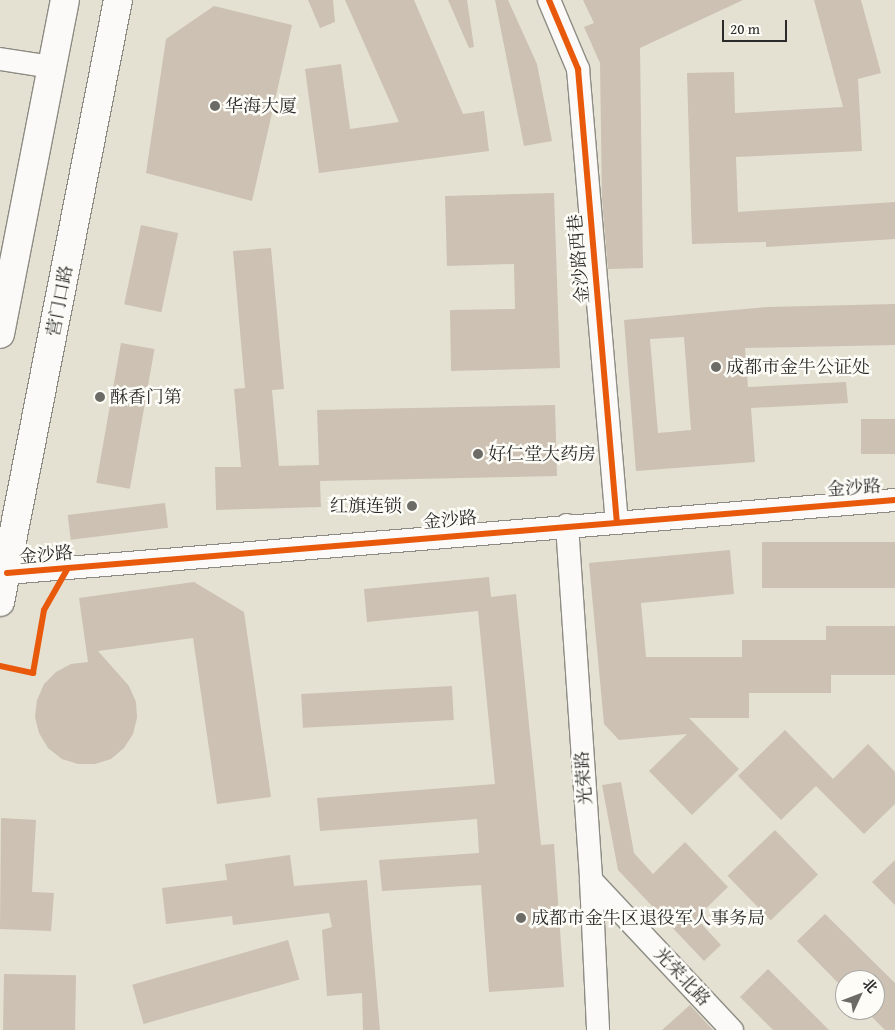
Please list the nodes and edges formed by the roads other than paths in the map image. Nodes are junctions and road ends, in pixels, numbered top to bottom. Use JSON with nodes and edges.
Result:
{"nodes":[{"id":1,"x":65,"y":0,"type":"edge"},
{"id":2,"x":118,"y":0,"type":"edge"},
{"id":3,"x":549,"y":0,"type":"edge"},
{"id":4,"x":0,"y":59,"type":"edge"},
{"id":5,"x":52,"y":67,"type":"junction"},
{"id":6,"x":0,"y":334,"type":"edge"},
{"id":7,"x":895,"y":500,"type":"edge"},
{"id":8,"x":617,"y":521,"type":"junction"},
{"id":9,"x":567,"y":525,"type":"junction"},
{"id":10,"x":7,"y":573,"type":"junction"},
{"id":11,"x":0,"y":602,"type":"edge"},
{"id":12,"x":591,"y":880,"type":"junction"},
{"id":13,"x":598,"y":1030,"type":"edge"},
{"id":14,"x":732,"y":1030,"type":"edge"}],
"edges":[{"from":1,"to":5,"type":"highway"},
{"from":2,"to":10,"type":"highway","name":"营门口路"},
{"from":3,"to":8,"type":"street","name":"金沙路西巷"},
{"from":4,"to":5,"type":"street"},
{"from":5,"to":6,"type":"highway"},
{"from":7,"to":8,"type":"street","name":"金沙路"},
{"from":8,"to":9,"type":"street","name":"金沙路"},
{"from":9,"to":10,"type":"street","name":"金沙路"},
{"from":9,"to":12,"type":"street","name":"光荣路"},
{"from":10,"to":11,"type":"highway","name":"营门口路"},
{"from":12,"to":13,"type":"street","name":"光荣路"},
{"from":12,"to":14,"type":"street","name":"光荣北路"}]}
